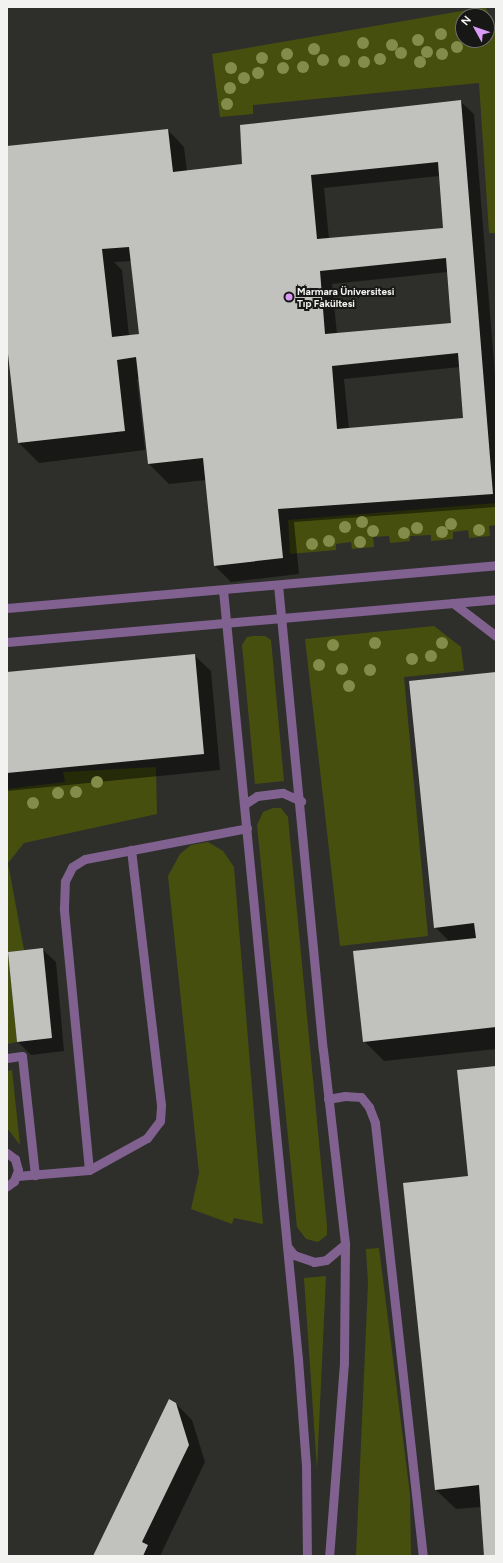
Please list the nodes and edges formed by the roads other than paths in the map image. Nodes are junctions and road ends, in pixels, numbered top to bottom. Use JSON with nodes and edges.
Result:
{"nodes":[{"id":1,"x":496,"y":565,"type":"edge"},
{"id":2,"x":278,"y":585,"type":"junction"},
{"id":3,"x":224,"y":590,"type":"junction"},
{"id":4,"x":496,"y":599,"type":"edge"},
{"id":5,"x":453,"y":603,"type":"junction"},
{"id":6,"x":7,"y":608,"type":"edge"},
{"id":7,"x":280,"y":618,"type":"junction"},
{"id":8,"x":226,"y":621,"type":"junction"},
{"id":9,"x":496,"y":636,"type":"edge"},
{"id":10,"x":7,"y":642,"type":"edge"},
{"id":11,"x":301,"y":801,"type":"junction"},
{"id":12,"x":245,"y":804,"type":"junction"},
{"id":13,"x":247,"y":828,"type":"junction"},
{"id":14,"x":131,"y":850,"type":"junction"},
{"id":15,"x":7,"y":1058,"type":"edge"},
{"id":16,"x":328,"y":1099,"type":"junction"},
{"id":17,"x":7,"y":1153,"type":"edge"},
{"id":18,"x":89,"y":1170,"type":"junction"},
{"id":19,"x":35,"y":1175,"type":"junction"},
{"id":20,"x":17,"y":1176,"type":"junction"},
{"id":21,"x":7,"y":1186,"type":"edge"},
{"id":22,"x":345,"y":1244,"type":"junction"},
{"id":23,"x":287,"y":1246,"type":"junction"},
{"id":24,"x":307,"y":1556,"type":"edge"},
{"id":25,"x":329,"y":1556,"type":"edge"},
{"id":26,"x":422,"y":1556,"type":"edge"}],
"edges":[{"from":1,"to":2,"type":"lane"},
{"from":2,"to":3,"type":"lane"},
{"from":2,"to":7,"type":"lane"},
{"from":3,"to":6,"type":"lane"},
{"from":3,"to":8,"type":"lane"},
{"from":4,"to":5,"type":"lane"},
{"from":5,"to":7,"type":"lane"},
{"from":5,"to":9,"type":"lane"},
{"from":7,"to":8,"type":"lane"},
{"from":7,"to":11,"type":"lane"},
{"from":8,"to":10,"type":"lane"},
{"from":8,"to":12,"type":"lane"},
{"from":11,"to":12,"type":"lane"},
{"from":11,"to":16,"type":"lane"},
{"from":12,"to":13,"type":"lane"},
{"from":13,"to":14,"type":"lane"},
{"from":13,"to":23,"type":"lane"},
{"from":14,"to":18,"type":"lane"},
{"from":14,"to":18,"type":"lane"},
{"from":15,"to":19,"type":"lane"},
{"from":16,"to":22,"type":"lane"},
{"from":16,"to":26,"type":"lane"},
{"from":17,"to":20,"type":"lane"},
{"from":18,"to":19,"type":"lane"},
{"from":19,"to":20,"type":"lane"},
{"from":20,"to":21,"type":"lane"},
{"from":22,"to":23,"type":"lane"},
{"from":22,"to":25,"type":"lane"},
{"from":23,"to":24,"type":"lane"}]}
